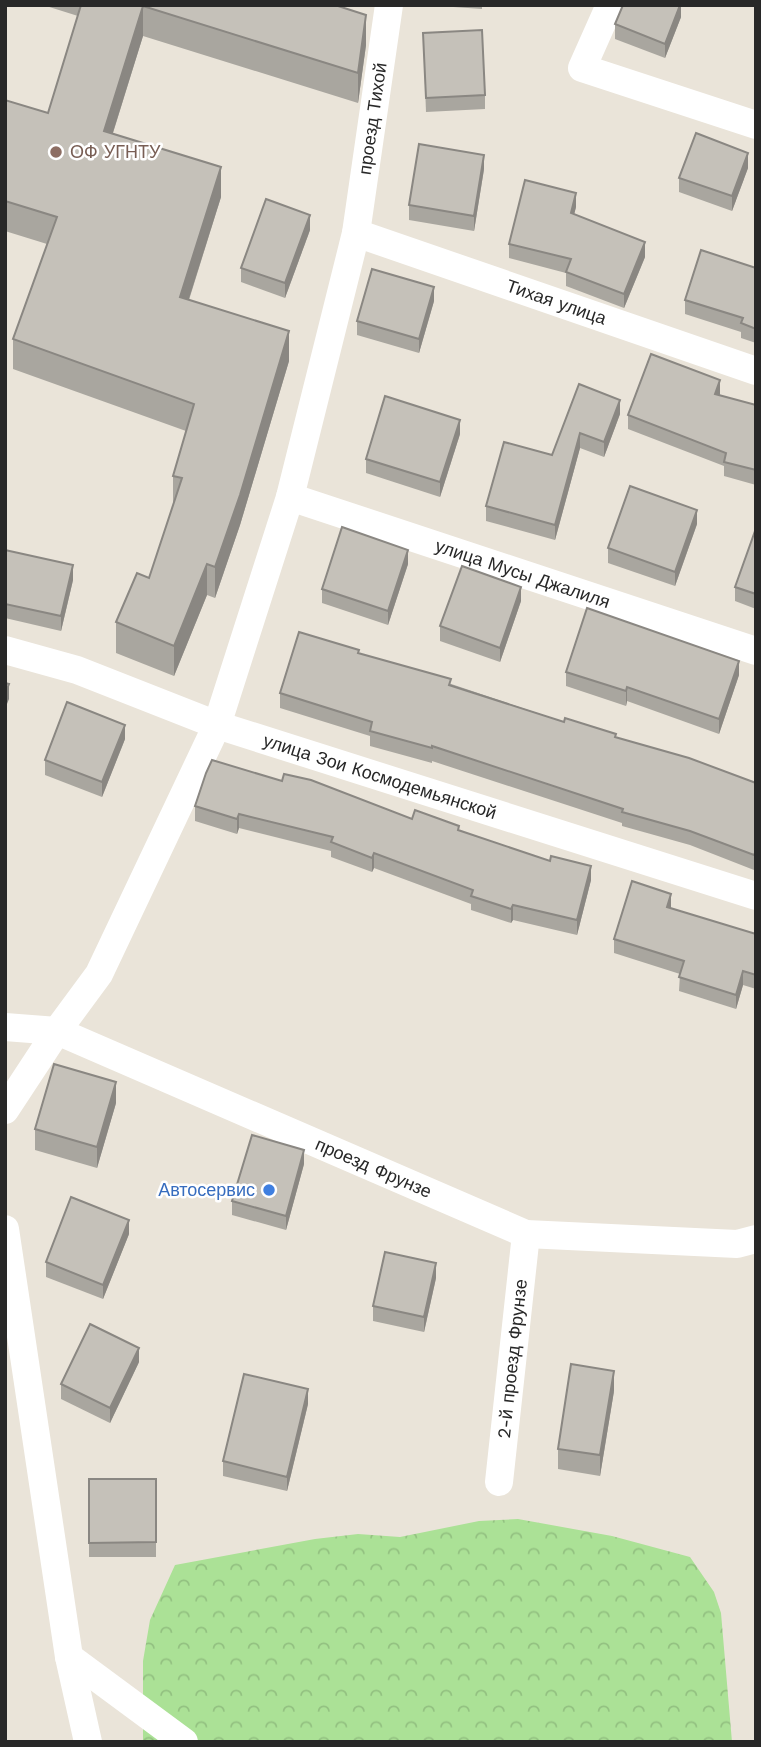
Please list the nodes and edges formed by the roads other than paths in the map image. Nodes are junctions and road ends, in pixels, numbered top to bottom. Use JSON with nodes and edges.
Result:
{"nodes":[{"id":1,"x":389,"y":5,"type":"edge"},
{"id":2,"x":610,"y":5,"type":"edge"},
{"id":3,"x":756,"y":125,"type":"edge"},
{"id":4,"x":356,"y":233,"type":"junction"},
{"id":5,"x":756,"y":371,"type":"edge"},
{"id":6,"x":290,"y":497,"type":"junction"},
{"id":7,"x":5,"y":650,"type":"edge"},
{"id":8,"x":756,"y":651,"type":"edge"},
{"id":9,"x":217,"y":725,"type":"junction"},
{"id":10,"x":756,"y":896,"type":"edge"},
{"id":11,"x":5,"y":1027,"type":"edge"},
{"id":12,"x":57,"y":1031,"type":"junction"},
{"id":13,"x":5,"y":1110,"type":"edge"},
{"id":14,"x":5,"y":1229,"type":"edge"},
{"id":15,"x":526,"y":1234,"type":"junction"},
{"id":16,"x":756,"y":1240,"type":"edge"},
{"id":17,"x":499,"y":1482,"type":"dead end"},
{"id":18,"x":69,"y":1657,"type":"junction"},
{"id":19,"x":88,"y":1742,"type":"edge"},
{"id":20,"x":184,"y":1742,"type":"edge"}],
"edges":[{"from":1,"to":4,"type":"street","name":"проезд Тихой"},
{"from":2,"to":3,"type":"street"},
{"from":4,"to":5,"type":"street","name":"Тихая улица"},
{"from":4,"to":6,"type":"street","name":"проезд Тихой"},
{"from":6,"to":8,"type":"street","name":"улица Мусы Джалиля"},
{"from":6,"to":9,"type":"street","name":"проезд Тихой"},
{"from":7,"to":9,"type":"street","name":"улица Зои Космодемьянской"},
{"from":9,"to":10,"type":"street","name":"улица Зои Космодемьянской"},
{"from":9,"to":12,"type":"street","name":"проезд Тихой"},
{"from":11,"to":12,"type":"street","name":"проезд Фрунзе"},
{"from":12,"to":13,"type":"street","name":"проезд Тихой"},
{"from":12,"to":15,"type":"street","name":"проезд Фрунзе"},
{"from":14,"to":18,"type":"street"},
{"from":15,"to":16,"type":"street","name":"проезд Фрунзе"},
{"from":15,"to":17,"type":"street","name":"2-й проезд Фрунзе"},
{"from":18,"to":19,"type":"street"},
{"from":18,"to":20,"type":"street"}]}
